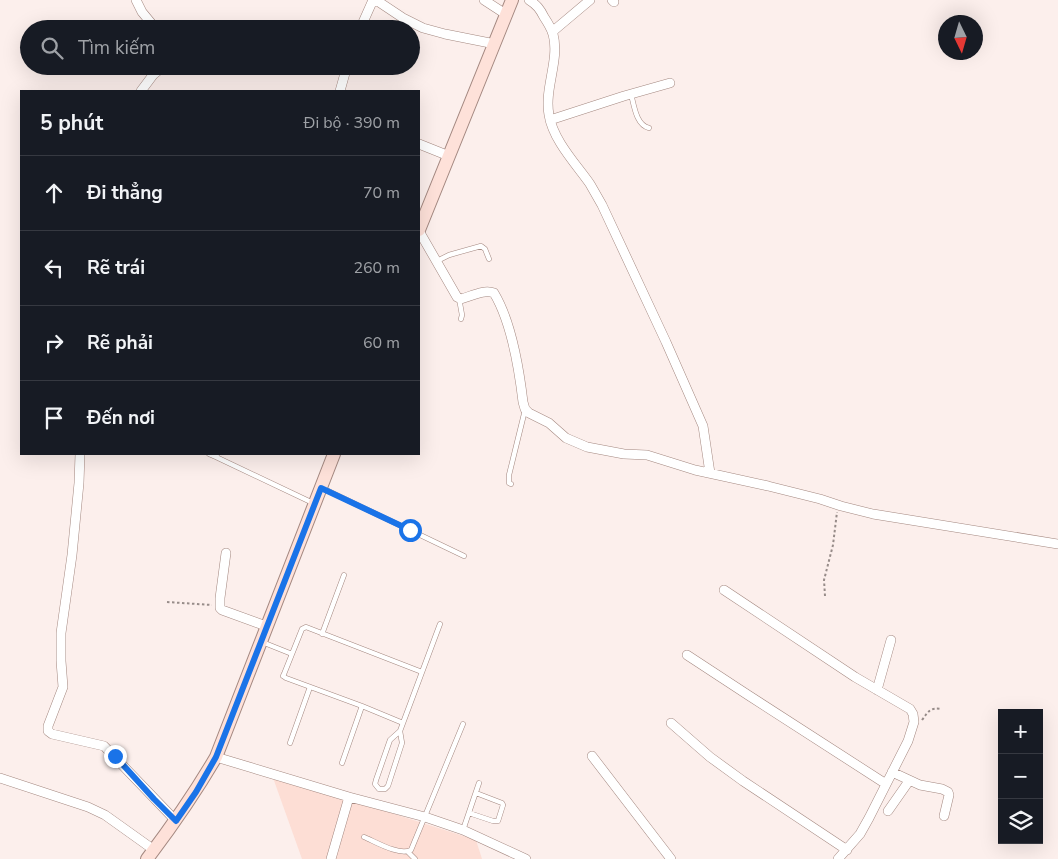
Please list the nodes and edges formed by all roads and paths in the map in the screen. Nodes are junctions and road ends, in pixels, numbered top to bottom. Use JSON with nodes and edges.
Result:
{"nodes":[{"id":1,"x":136,"y":0,"type":"edge"},
{"id":2,"x":375,"y":0,"type":"edge"},
{"id":3,"x":484,"y":0,"type":"edge"},
{"id":4,"x":512,"y":0,"type":"edge"},
{"id":5,"x":529,"y":0,"type":"edge"},
{"id":6,"x":590,"y":0,"type":"edge"},
{"id":7,"x":507,"y":14,"type":"junction"},
{"id":8,"x":149,"y":20,"type":"edge"},
{"id":9,"x":365,"y":20,"type":"edge"},
{"id":10,"x":408,"y":20,"type":"edge"},
{"id":11,"x":420,"y":26,"type":"edge"},
{"id":12,"x":552,"y":32,"type":"junction"},
{"id":13,"x":495,"y":44,"type":"junction"},
{"id":14,"x":153,"y":75,"type":"edge"},
{"id":15,"x":344,"y":75,"type":"edge"},
{"id":16,"x":670,"y":83,"type":"dead end"},
{"id":17,"x":142,"y":90,"type":"edge"},
{"id":18,"x":340,"y":90,"type":"edge"},
{"id":19,"x":631,"y":94,"type":"junction"},
{"id":20,"x":550,"y":120,"type":"junction"},
{"id":21,"x":649,"y":128,"type":"dead end"},
{"id":22,"x":420,"y":144,"type":"edge"},
{"id":23,"x":449,"y":156,"type":"junction"},
{"id":24,"x":420,"y":228,"type":"edge"},
{"id":25,"x":420,"y":232,"type":"edge"},
{"id":26,"x":489,"y":259,"type":"dead end"},
{"id":27,"x":436,"y":261,"type":"junction"},
{"id":28,"x":459,"y":298,"type":"junction"},
{"id":29,"x":460,"y":319,"type":"dead end"},
{"id":30,"x":526,"y":409,"type":"junction"},
{"id":31,"x":80,"y":455,"type":"edge"},
{"id":32,"x":216,"y":455,"type":"edge"},
{"id":33,"x":334,"y":455,"type":"edge"},
{"id":34,"x":710,"y":473,"type":"junction"},
{"id":35,"x":511,"y":484,"type":"dead end"},
{"id":36,"x":321,"y":488,"type":"junction"},
{"id":37,"x":314,"y":503,"type":"junction"},
{"id":38,"x":838,"y":505,"type":"junction"},
{"id":39,"x":1058,"y":544,"type":"edge"},
{"id":40,"x":226,"y":554,"type":"dead end"},
{"id":41,"x":464,"y":556,"type":"dead end"},
{"id":42,"x":344,"y":575,"type":"dead end"},
{"id":43,"x":724,"y":590,"type":"dead end"},
{"id":44,"x":825,"y":596,"type":"dead end"},
{"id":45,"x":167,"y":602,"type":"dead end"},
{"id":46,"x":219,"y":605,"type":"junction"},
{"id":47,"x":440,"y":624,"type":"dead end"},
{"id":48,"x":266,"y":626,"type":"junction"},
{"id":49,"x":322,"y":634,"type":"junction"},
{"id":50,"x":891,"y":640,"type":"dead end"},
{"id":51,"x":261,"y":641,"type":"junction"},
{"id":52,"x":292,"y":654,"type":"junction"},
{"id":53,"x":687,"y":655,"type":"dead end"},
{"id":54,"x":422,"y":672,"type":"junction"},
{"id":55,"x":310,"y":687,"type":"junction"},
{"id":56,"x":877,"y":690,"type":"junction"},
{"id":57,"x":362,"y":706,"type":"junction"},
{"id":58,"x":941,"y":708,"type":"dead end"},
{"id":59,"x":403,"y":723,"type":"junction"},
{"id":60,"x":671,"y":723,"type":"dead end"},
{"id":61,"x":463,"y":724,"type":"dead end"},
{"id":62,"x":400,"y":731,"type":"junction"},
{"id":63,"x":911,"y":731,"type":"junction"},
{"id":64,"x":290,"y":743,"type":"dead end"},
{"id":65,"x":592,"y":756,"type":"dead end"},
{"id":66,"x":216,"y":757,"type":"junction"},
{"id":67,"x":342,"y":763,"type":"dead end"},
{"id":68,"x":892,"y":772,"type":"junction"},
{"id":69,"x":0,"y":778,"type":"edge"},
{"id":70,"x":909,"y":781,"type":"junction"},
{"id":71,"x":479,"y":784,"type":"dead end"},
{"id":72,"x":886,"y":784,"type":"junction"},
{"id":73,"x":476,"y":793,"type":"junction"},
{"id":74,"x":350,"y":797,"type":"junction"},
{"id":75,"x":888,"y":811,"type":"dead end"},
{"id":76,"x":469,"y":813,"type":"junction"},
{"id":77,"x":944,"y":816,"type":"dead end"},
{"id":78,"x":425,"y":817,"type":"junction"},
{"id":79,"x":176,"y":821,"type":"junction"},
{"id":80,"x":463,"y":830,"type":"junction"},
{"id":81,"x":364,"y":837,"type":"dead end"},
{"id":82,"x":847,"y":850,"type":"junction"},
{"id":83,"x":408,"y":852,"type":"junction"},
{"id":84,"x":150,"y":855,"type":"edge"},
{"id":85,"x":331,"y":859,"type":"edge"},
{"id":86,"x":415,"y":859,"type":"edge"},
{"id":87,"x":526,"y":859,"type":"edge"},
{"id":88,"x":671,"y":859,"type":"edge"},
{"id":89,"x":838,"y":859,"type":"edge"}],
"edges":[{"from":1,"to":8,"type":"street"},
{"from":2,"to":9,"type":"street"},
{"from":2,"to":10,"type":"street"},
{"from":3,"to":7,"type":"street"},
{"from":4,"to":7,"type":"street"},
{"from":5,"to":12,"type":"street"},
{"from":6,"to":12,"type":"street"},
{"from":7,"to":13,"type":"street"},
{"from":11,"to":13,"type":"street"},
{"from":12,"to":20,"type":"street"},
{"from":13,"to":23,"type":"street"},
{"from":14,"to":17,"type":"street"},
{"from":15,"to":18,"type":"street"},
{"from":16,"to":19,"type":"street"},
{"from":19,"to":20,"type":"street"},
{"from":19,"to":21,"type":"lane"},
{"from":20,"to":34,"type":"street"},
{"from":22,"to":23,"type":"street"},
{"from":23,"to":24,"type":"street"},
{"from":25,"to":27,"type":"street"},
{"from":26,"to":27,"type":"lane"},
{"from":27,"to":28,"type":"street"},
{"from":28,"to":29,"type":"lane"},
{"from":28,"to":30,"type":"street"},
{"from":30,"to":34,"type":"street"},
{"from":30,"to":35,"type":"lane"},
{"from":31,"to":79,"type":"street"},
{"from":32,"to":37,"type":"lane"},
{"from":33,"to":36,"type":"street"},
{"from":34,"to":38,"type":"street"},
{"from":36,"to":37,"type":"street"},
{"from":36,"to":41,"type":"lane"},
{"from":37,"to":48,"type":"street"},
{"from":38,"to":39,"type":"street"},
{"from":38,"to":44,"type":"path"},
{"from":40,"to":46,"type":"street"},
{"from":42,"to":49,"type":"lane"},
{"from":43,"to":56,"type":"street"},
{"from":45,"to":46,"type":"path"},
{"from":46,"to":48,"type":"street"},
{"from":47,"to":54,"type":"lane"},
{"from":48,"to":51,"type":"street"},
{"from":49,"to":52,"type":"lane"},
{"from":49,"to":54,"type":"lane"},
{"from":50,"to":56,"type":"street"},
{"from":51,"to":52,"type":"lane"},
{"from":51,"to":66,"type":"street"},
{"from":52,"to":55,"type":"lane"},
{"from":53,"to":72,"type":"street"},
{"from":54,"to":59,"type":"lane"},
{"from":55,"to":57,"type":"lane"},
{"from":55,"to":64,"type":"lane"},
{"from":56,"to":63,"type":"street"},
{"from":57,"to":59,"type":"lane"},
{"from":57,"to":67,"type":"lane"},
{"from":58,"to":63,"type":"path"},
{"from":59,"to":62,"type":"lane"},
{"from":60,"to":82,"type":"street"},
{"from":61,"to":78,"type":"lane"},
{"from":62,"to":62,"type":"lane"},
{"from":63,"to":68,"type":"street"},
{"from":65,"to":88,"type":"street"},
{"from":66,"to":74,"type":"street"},
{"from":66,"to":79,"type":"street"},
{"from":68,"to":70,"type":"street"},
{"from":68,"to":72,"type":"street"},
{"from":69,"to":84,"type":"street"},
{"from":70,"to":75,"type":"street"},
{"from":70,"to":77,"type":"street"},
{"from":71,"to":73,"type":"lane"},
{"from":72,"to":82,"type":"street"},
{"from":73,"to":76,"type":"lane"},
{"from":73,"to":76,"type":"lane"},
{"from":74,"to":78,"type":"street"},
{"from":74,"to":85,"type":"street"},
{"from":76,"to":80,"type":"lane"},
{"from":78,"to":80,"type":"street"},
{"from":78,"to":83,"type":"lane"},
{"from":79,"to":84,"type":"street"},
{"from":80,"to":87,"type":"street"},
{"from":81,"to":83,"type":"lane"},
{"from":82,"to":89,"type":"street"},
{"from":83,"to":86,"type":"lane"}]}
